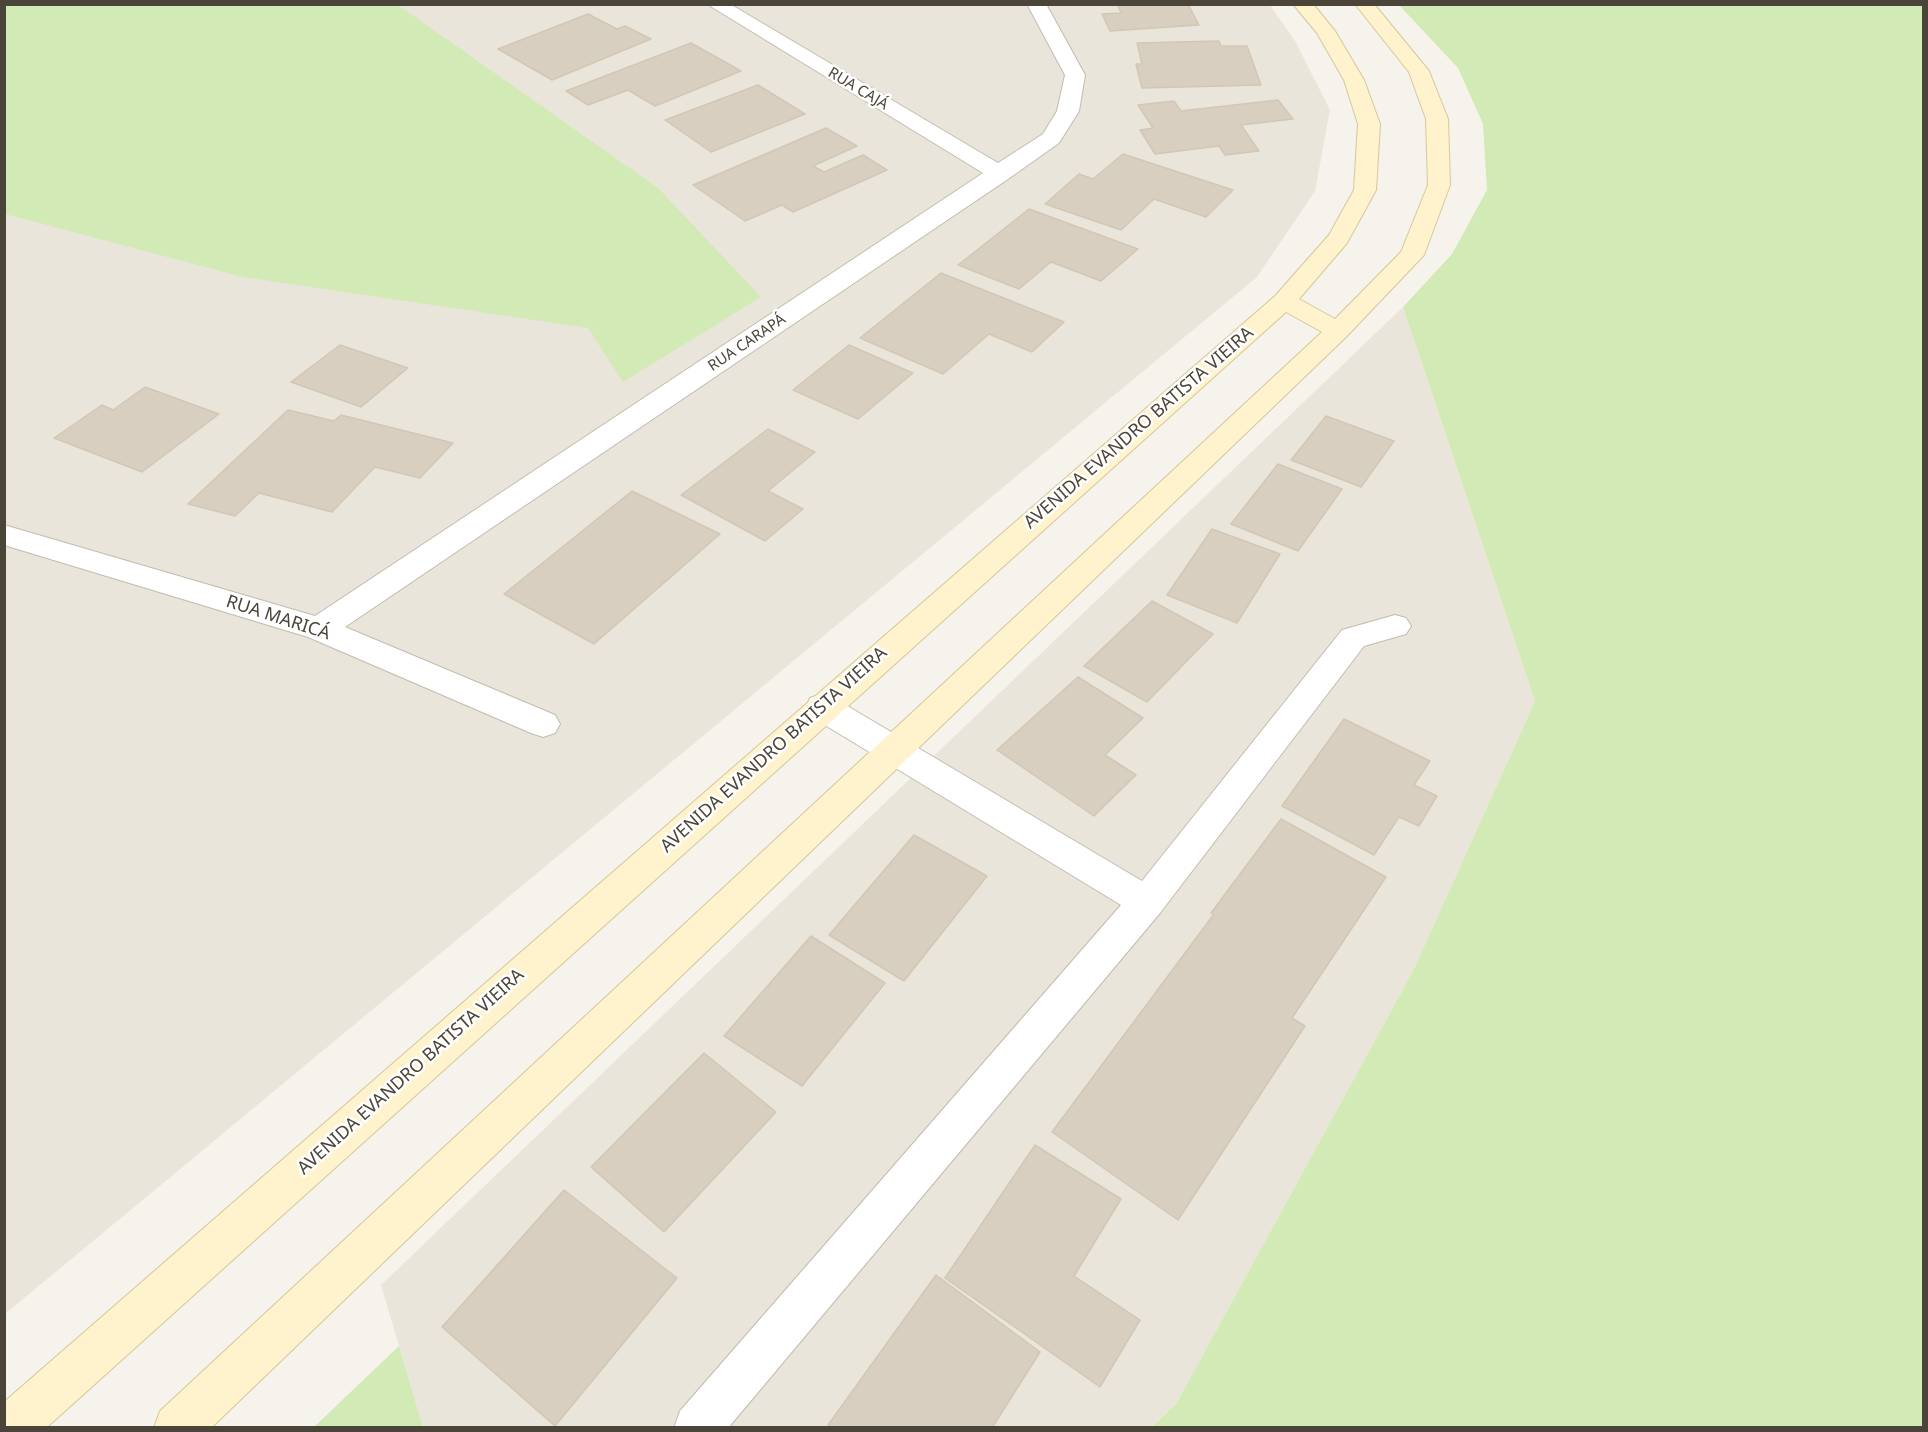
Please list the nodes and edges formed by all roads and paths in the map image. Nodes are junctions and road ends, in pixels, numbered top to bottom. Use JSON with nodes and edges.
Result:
{"nodes":[{"id":1,"x":717,"y":4,"type":"edge"},
{"id":2,"x":1036,"y":4,"type":"edge"},
{"id":3,"x":1302,"y":4,"type":"edge"},
{"id":4,"x":1364,"y":4,"type":"edge"},
{"id":5,"x":1000,"y":174,"type":"junction"},
{"id":6,"x":1284,"y":301,"type":"junction"},
{"id":7,"x":1338,"y":331,"type":"junction"},
{"id":8,"x":4,"y":534,"type":"edge"},
{"id":9,"x":1395,"y":626,"type":"dead end"},
{"id":10,"x":319,"y":629,"type":"junction"},
{"id":11,"x":822,"y":707,"type":"junction"},
{"id":12,"x":543,"y":724,"type":"dead end"},
{"id":13,"x":894,"y":752,"type":"junction"},
{"id":14,"x":1147,"y":902,"type":"junction"},
{"id":15,"x":10,"y":1428,"type":"edge"},
{"id":16,"x":177,"y":1428,"type":"edge"},
{"id":17,"x":696,"y":1428,"type":"edge"}],
"edges":[{"from":1,"to":5,"type":"street","name":"RUA CAJÁ"},
{"from":2,"to":5,"type":"street","name":"RUA CARAPÁ"},
{"from":3,"to":6,"type":"main road","name":"AVENIDA EVANDRO BATISTA VIEIRA"},
{"from":4,"to":7,"type":"main road"},
{"from":5,"to":10,"type":"street","name":"RUA CARAPÁ"},
{"from":6,"to":7,"type":"main road"},
{"from":6,"to":11,"type":"main road","name":"AVENIDA EVANDRO BATISTA VIEIRA"},
{"from":7,"to":13,"type":"main road"},
{"from":8,"to":10,"type":"street","name":"RUA MARICÁ"},
{"from":9,"to":14,"type":"street"},
{"from":10,"to":12,"type":"street","name":"RUA MARICÁ"},
{"from":11,"to":13,"type":"street"},
{"from":11,"to":15,"type":"main road","name":"AVENIDA EVANDRO BATISTA VIEIRA"},
{"from":13,"to":14,"type":"street"},
{"from":13,"to":16,"type":"main road"},
{"from":14,"to":17,"type":"street"}]}
